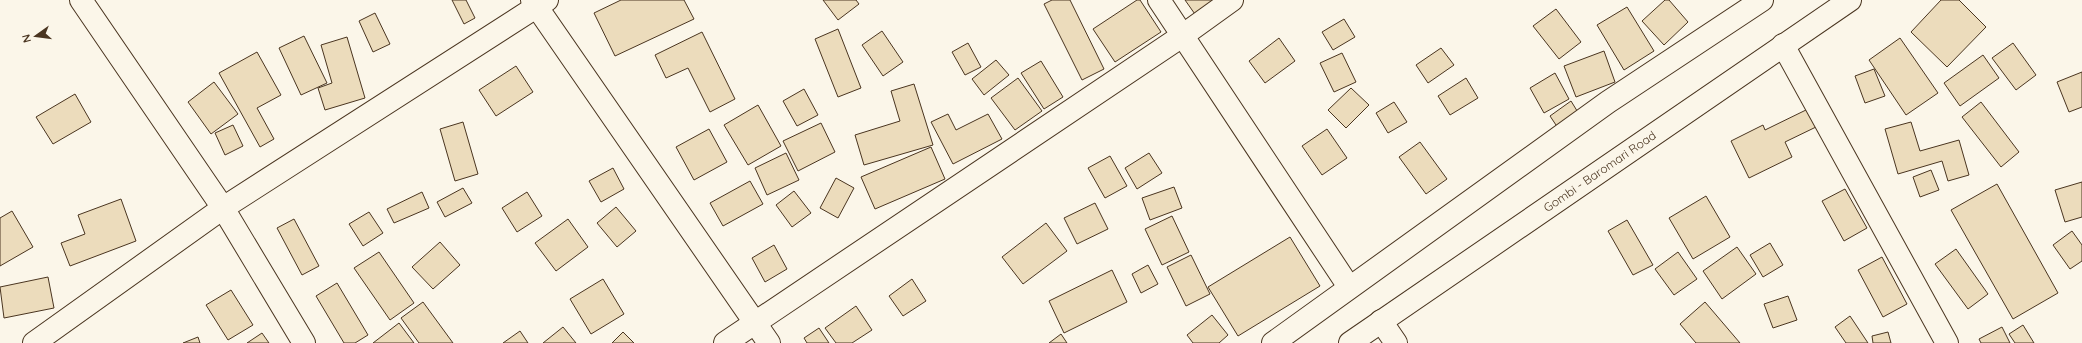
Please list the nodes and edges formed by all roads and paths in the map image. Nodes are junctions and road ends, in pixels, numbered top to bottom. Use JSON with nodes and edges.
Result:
{"nodes":[{"id":1,"x":81,"y":0,"type":"edge"},
{"id":2,"x":1159,"y":0,"type":"edge"},
{"id":3,"x":1232,"y":0,"type":"edge"},
{"id":4,"x":1762,"y":0,"type":"edge"},
{"id":5,"x":1850,"y":0,"type":"edge"},
{"id":6,"x":538,"y":2,"type":"edge"},
{"id":7,"x":1182,"y":36,"type":"junction"},
{"id":8,"x":1783,"y":45,"type":"junction"},
{"id":9,"x":223,"y":208,"type":"junction"},
{"id":10,"x":1350,"y":287,"type":"junction"},
{"id":11,"x":1381,"y":321,"type":"junction"},
{"id":12,"x":755,"y":323,"type":"junction"},
{"id":13,"x":37,"y":342,"type":"edge"},
{"id":14,"x":304,"y":343,"type":"edge"},
{"id":15,"x":725,"y":343,"type":"edge"},
{"id":16,"x":769,"y":343,"type":"edge"},
{"id":17,"x":1274,"y":343,"type":"edge"},
{"id":18,"x":1350,"y":343,"type":"edge"},
{"id":19,"x":1396,"y":343,"type":"edge"},
{"id":20,"x":1946,"y":343,"type":"edge"}],
"edges":[{"from":1,"to":9,"type":"street"},
{"from":2,"to":7,"type":"street"},
{"from":3,"to":7,"type":"street"},
{"from":4,"to":10,"type":"street"},
{"from":5,"to":8,"type":"street","name":"Gombi - Baromari Road"},
{"from":6,"to":9,"type":"street"},
{"from":6,"to":12,"type":"street"},
{"from":7,"to":10,"type":"street"},
{"from":7,"to":12,"type":"street"},
{"from":8,"to":11,"type":"street","name":"Gombi - Baromari Road"},
{"from":8,"to":20,"type":"street"},
{"from":9,"to":13,"type":"street"},
{"from":9,"to":14,"type":"street"},
{"from":10,"to":17,"type":"street"},
{"from":11,"to":18,"type":"street","name":"Gombi - Baromari Road"},
{"from":11,"to":19,"type":"street"},
{"from":12,"to":15,"type":"street"},
{"from":12,"to":16,"type":"street"}]}
